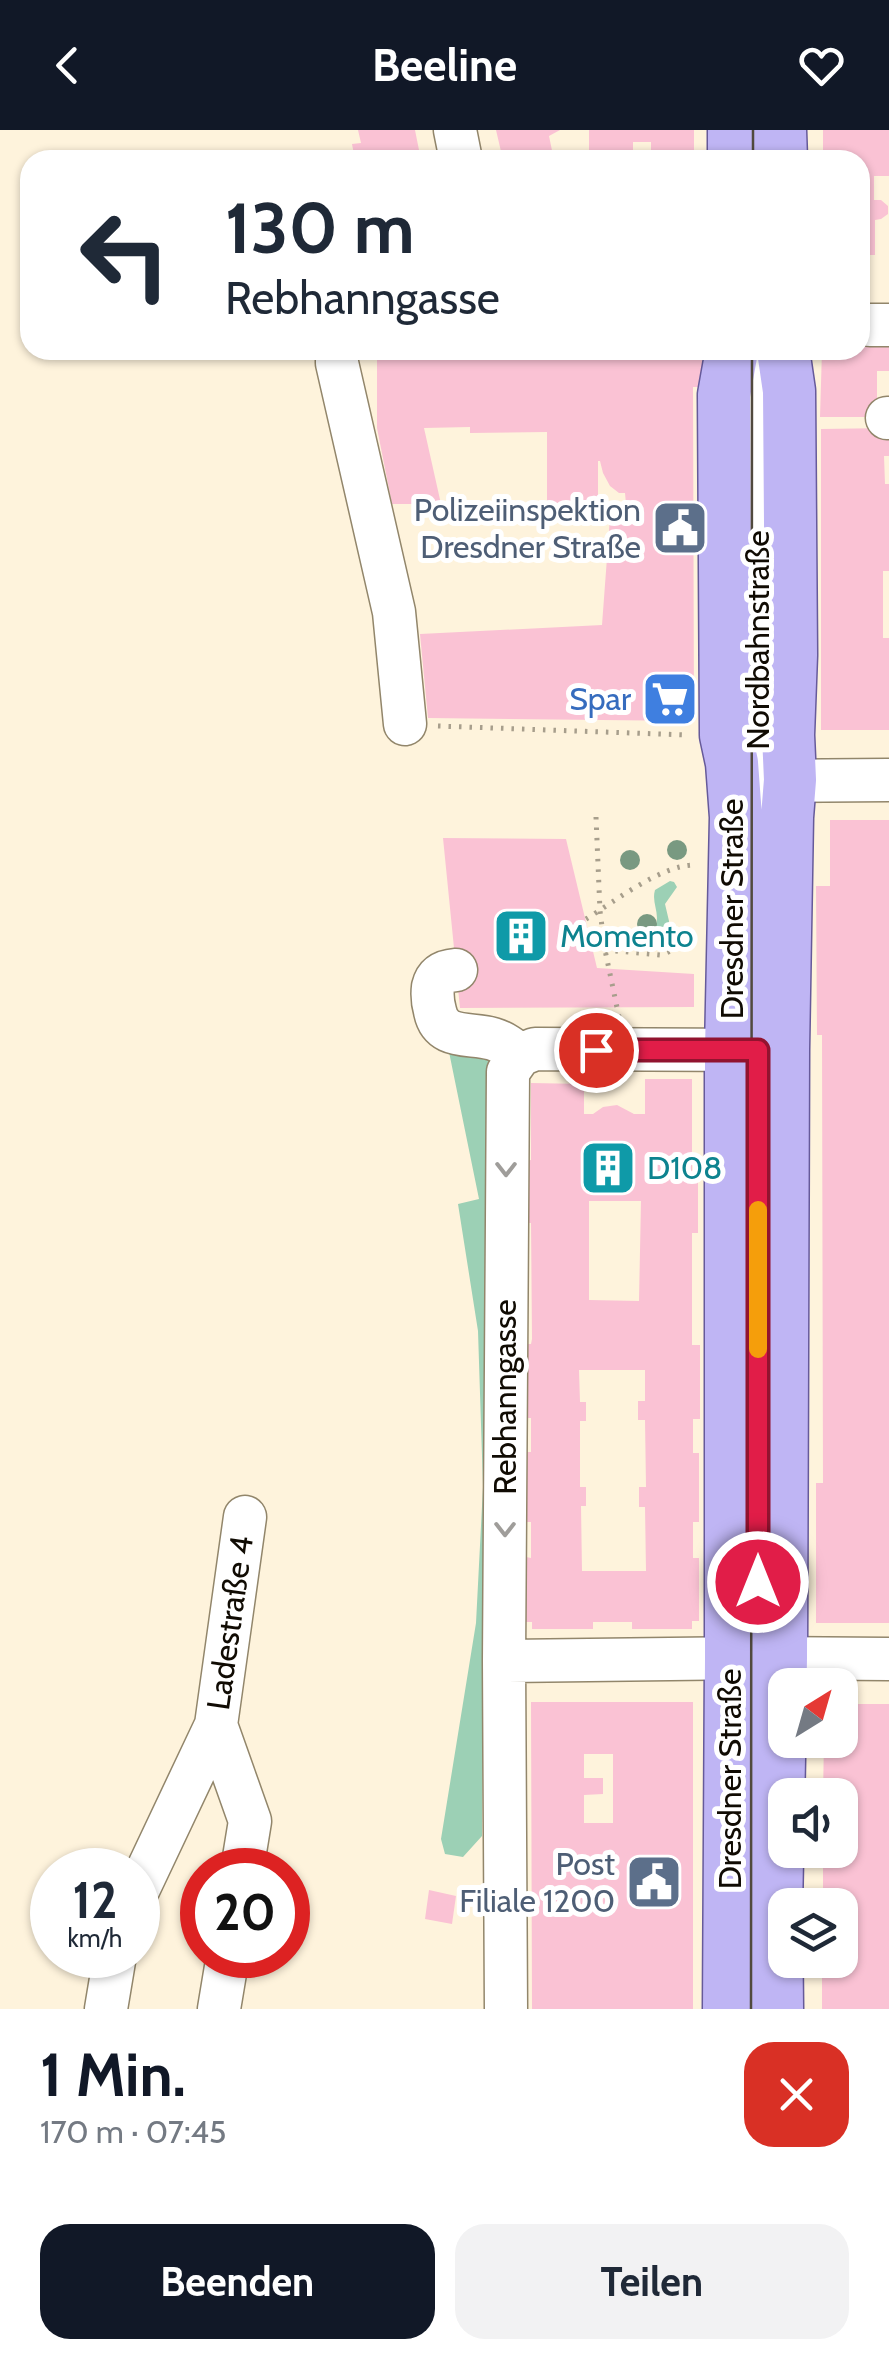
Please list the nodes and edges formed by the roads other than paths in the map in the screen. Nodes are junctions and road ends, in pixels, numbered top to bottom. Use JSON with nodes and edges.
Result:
{"nodes":[{"id":1,"x":337,"y":360,"type":"edge"},
{"id":2,"x":730,"y":360,"type":"edge"},
{"id":3,"x":757,"y":360,"type":"edge"},
{"id":4,"x":785,"y":360,"type":"edge"},
{"id":5,"x":405,"y":724,"type":"road end"},
{"id":6,"x":752,"y":770,"type":"junction"},
{"id":7,"x":889,"y":780,"type":"edge"},
{"id":8,"x":456,"y":970,"type":"dead end"},
{"id":9,"x":758,"y":1050,"type":"junction"},
{"id":10,"x":520,"y":1055,"type":"junction"},
{"id":11,"x":245,"y":1517,"type":"dead end"},
{"id":12,"x":757,"y":1658,"type":"junction"},
{"id":13,"x":889,"y":1659,"type":"edge"},
{"id":14,"x":504,"y":1661,"type":"junction"},
{"id":15,"x":216,"y":1725,"type":"junction"},
{"id":16,"x":158,"y":1848,"type":"edge"},
{"id":17,"x":246,"y":1848,"type":"edge"},
{"id":18,"x":111,"y":1978,"type":"edge"},
{"id":19,"x":224,"y":1978,"type":"edge"},
{"id":20,"x":106,"y":2009,"type":"edge"},
{"id":21,"x":219,"y":2009,"type":"edge"},
{"id":22,"x":506,"y":2009,"type":"edge"},
{"id":23,"x":729,"y":2009,"type":"edge"},
{"id":24,"x":758,"y":2009,"type":"edge"},
{"id":25,"x":777,"y":2009,"type":"edge"}],
"edges":[{"from":1,"to":5,"type":"street"},
{"from":2,"to":6,"type":"main road","name":"Dresdner Straße"},
{"from":3,"to":6,"type":"street","name":"Nordbahnstraße"},
{"from":4,"to":6,"type":"main road","name":"Dresdner Straße"},
{"from":6,"to":7,"type":"street"},
{"from":6,"to":9,"type":"main road","name":"Dresdner Straße"},
{"from":8,"to":10,"type":"street"},
{"from":9,"to":10,"type":"street"},
{"from":9,"to":12,"type":"main road","name":"Dresdner Straße"},
{"from":10,"to":14,"type":"street","name":"Rebhanngasse","one_way":true},
{"from":11,"to":15,"type":"street","name":"Ladestraße 4"},
{"from":12,"to":13,"type":"street"},
{"from":12,"to":14,"type":"street"},
{"from":12,"to":23,"type":"main road","name":"Dresdner Straße"},
{"from":12,"to":24,"type":"street"},
{"from":12,"to":25,"type":"main road","name":"Dresdner Straße"},
{"from":14,"to":22,"type":"street","name":"Rebhanngasse"},
{"from":15,"to":16,"type":"street","name":"Ladestraße 4"},
{"from":15,"to":17,"type":"street"},
{"from":18,"to":20,"type":"street"},
{"from":19,"to":21,"type":"street"}]}
